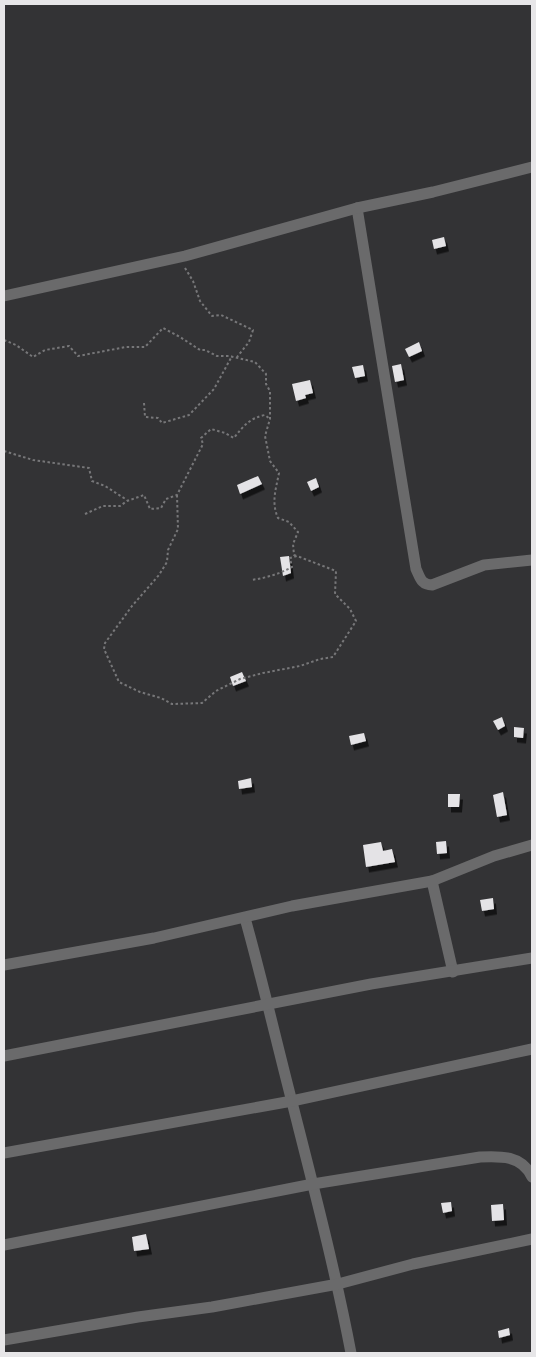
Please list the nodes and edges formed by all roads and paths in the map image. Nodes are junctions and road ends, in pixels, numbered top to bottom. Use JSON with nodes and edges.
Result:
{"nodes":[{"id":1,"x":532,"y":167,"type":"edge"},
{"id":2,"x":357,"y":208,"type":"junction"},
{"id":3,"x":185,"y":256,"type":"junction"},
{"id":4,"x":4,"y":296,"type":"edge"},
{"id":5,"x":4,"y":340,"type":"edge"},
{"id":6,"x":232,"y":356,"type":"junction"},
{"id":7,"x":237,"y":357,"type":"junction"},
{"id":8,"x":144,"y":403,"type":"dead end"},
{"id":9,"x":270,"y":420,"type":"junction"},
{"id":10,"x":4,"y":451,"type":"edge"},
{"id":11,"x":177,"y":495,"type":"junction"},
{"id":12,"x":127,"y":501,"type":"junction"},
{"id":13,"x":86,"y":514,"type":"dead end"},
{"id":14,"x":297,"y":556,"type":"junction"},
{"id":15,"x":532,"y":560,"type":"edge"},
{"id":16,"x":251,"y":580,"type":"dead end"},
{"id":17,"x":532,"y":845,"type":"edge"},
{"id":18,"x":432,"y":881,"type":"junction"},
{"id":19,"x":245,"y":918,"type":"junction"},
{"id":20,"x":532,"y":958,"type":"edge"},
{"id":21,"x":4,"y":965,"type":"edge"},
{"id":22,"x":453,"y":972,"type":"junction"},
{"id":23,"x":269,"y":1004,"type":"junction"},
{"id":24,"x":532,"y":1049,"type":"edge"},
{"id":25,"x":4,"y":1056,"type":"edge"},
{"id":26,"x":292,"y":1101,"type":"junction"},
{"id":27,"x":4,"y":1152,"type":"edge"},
{"id":28,"x":532,"y":1177,"type":"edge"},
{"id":29,"x":313,"y":1184,"type":"junction"},
{"id":30,"x":532,"y":1239,"type":"edge"},
{"id":31,"x":4,"y":1245,"type":"edge"},
{"id":32,"x":338,"y":1284,"type":"junction"},
{"id":33,"x":4,"y":1340,"type":"edge"},
{"id":34,"x":351,"y":1353,"type":"edge"}],
"edges":[{"from":1,"to":2,"type":"street"},
{"from":2,"to":3,"type":"street"},
{"from":2,"to":15,"type":"street"},
{"from":3,"to":4,"type":"street"},
{"from":3,"to":7,"type":"path"},
{"from":5,"to":6,"type":"path"},
{"from":6,"to":7,"type":"path"},
{"from":6,"to":8,"type":"path"},
{"from":7,"to":9,"type":"path"},
{"from":9,"to":11,"type":"path"},
{"from":9,"to":14,"type":"path"},
{"from":10,"to":12,"type":"path"},
{"from":11,"to":12,"type":"path"},
{"from":11,"to":14,"type":"path"},
{"from":12,"to":13,"type":"path"},
{"from":14,"to":16,"type":"path"},
{"from":17,"to":18,"type":"street"},
{"from":18,"to":19,"type":"street"},
{"from":18,"to":22,"type":"street"},
{"from":19,"to":21,"type":"street"},
{"from":19,"to":23,"type":"street"},
{"from":20,"to":22,"type":"street"},
{"from":22,"to":23,"type":"street"},
{"from":23,"to":25,"type":"street"},
{"from":23,"to":26,"type":"street"},
{"from":24,"to":26,"type":"street"},
{"from":26,"to":27,"type":"street"},
{"from":26,"to":29,"type":"street"},
{"from":28,"to":29,"type":"street"},
{"from":29,"to":31,"type":"street"},
{"from":29,"to":32,"type":"street"},
{"from":30,"to":32,"type":"street"},
{"from":32,"to":33,"type":"street"},
{"from":32,"to":34,"type":"street"}]}
